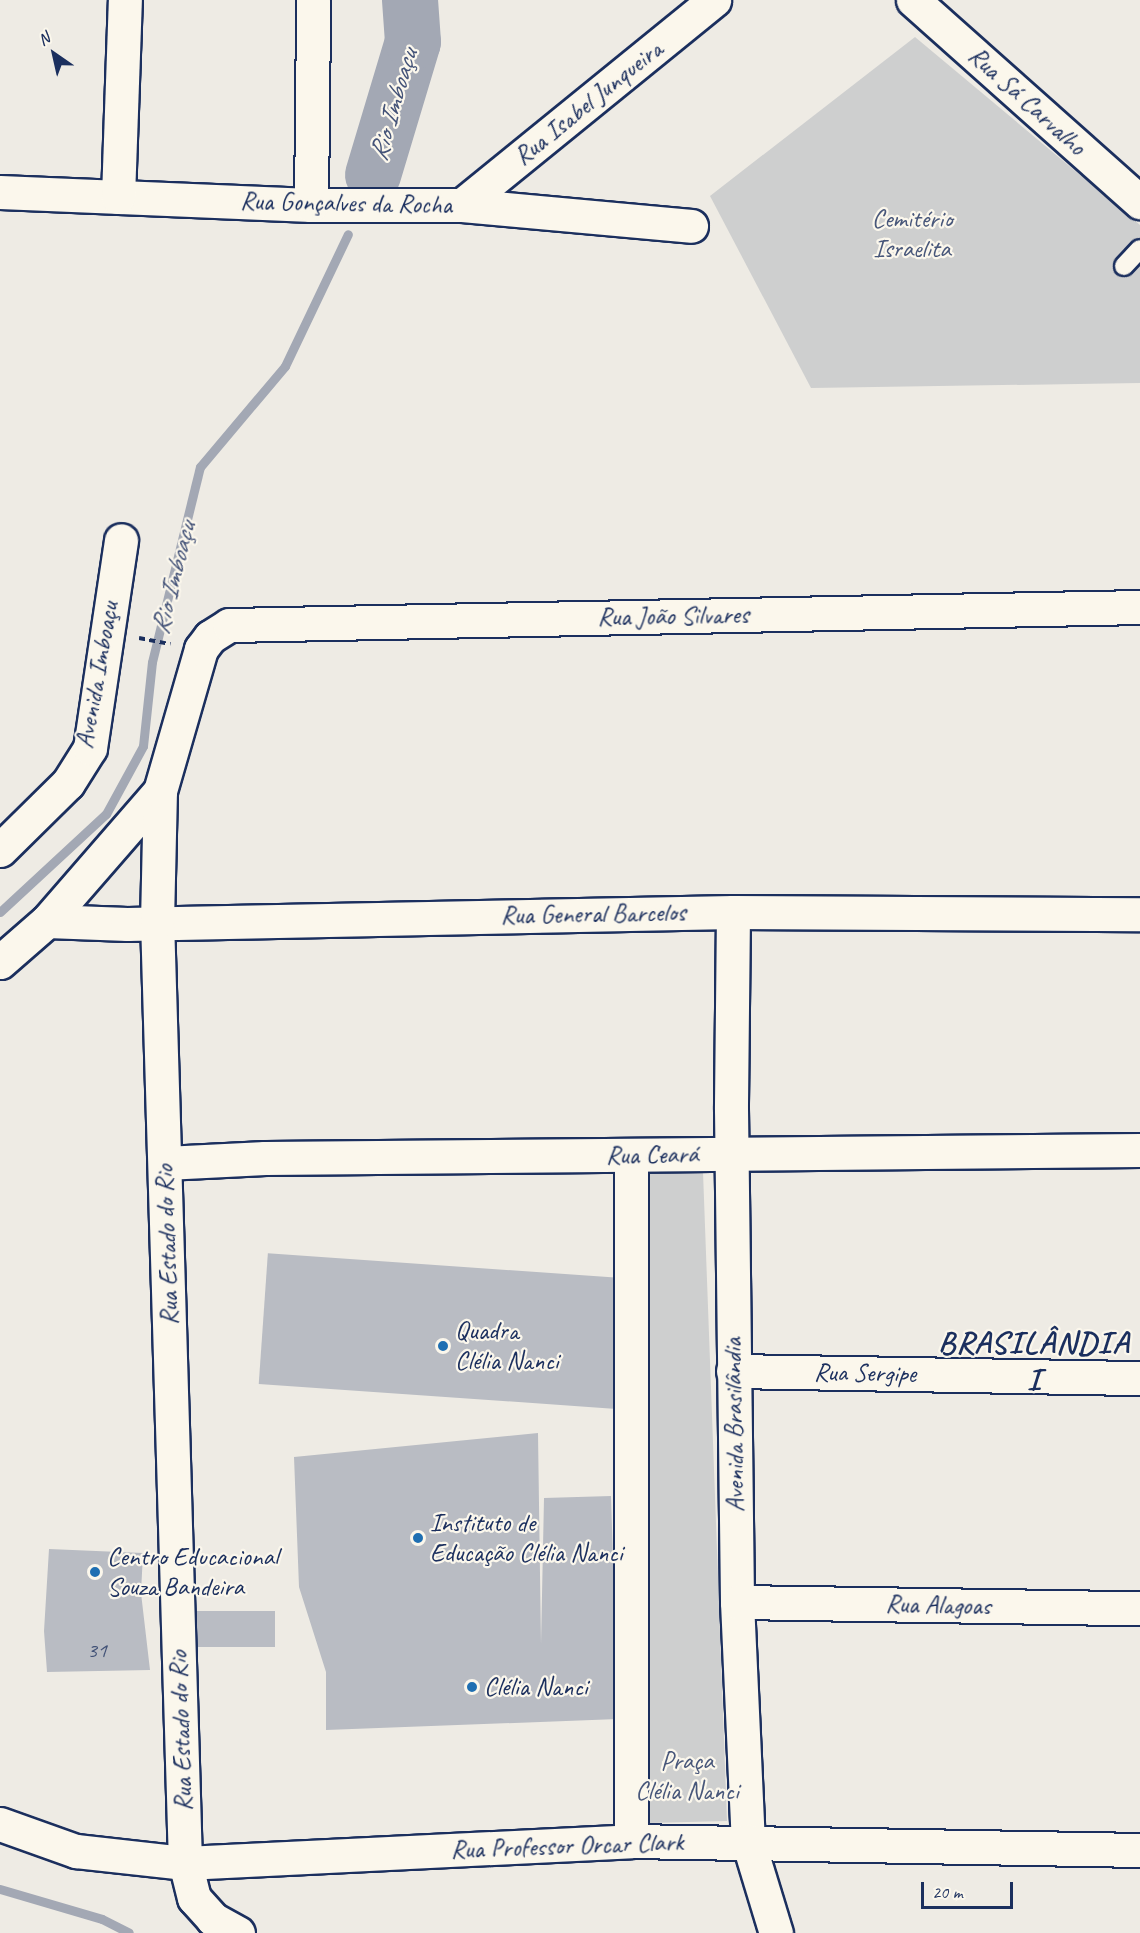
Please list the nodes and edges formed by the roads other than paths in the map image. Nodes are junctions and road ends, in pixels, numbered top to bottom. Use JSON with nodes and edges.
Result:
{"nodes":[{"id":1,"x":125,"y":0,"type":"edge"},
{"id":2,"x":313,"y":0,"type":"edge"},
{"id":3,"x":714,"y":0,"type":"edge"},
{"id":4,"x":913,"y":0,"type":"edge"},
{"id":5,"x":0,"y":192,"type":"edge"},
{"id":6,"x":118,"y":197,"type":"junction"},
{"id":7,"x":1140,"y":202,"type":"edge"},
{"id":8,"x":311,"y":204,"type":"junction"},
{"id":9,"x":462,"y":205,"type":"junction"},
{"id":10,"x":691,"y":226,"type":"dead end"},
{"id":11,"x":1140,"y":249,"type":"edge"},
{"id":12,"x":1124,"y":266,"type":"dead end"},
{"id":13,"x":121,"y":540,"type":"dead end"},
{"id":14,"x":1140,"y":607,"type":"edge"},
{"id":15,"x":206,"y":643,"type":"joint"},
{"id":16,"x":159,"y":790,"type":"junction"},
{"id":17,"x":0,"y":850,"type":"edge"},
{"id":18,"x":733,"y":912,"type":"junction"},
{"id":19,"x":1140,"y":914,"type":"edge"},
{"id":20,"x":47,"y":921,"type":"junction"},
{"id":21,"x":157,"y":922,"type":"junction"},
{"id":22,"x":0,"y":962,"type":"edge"},
{"id":23,"x":1140,"y":1150,"type":"edge"},
{"id":24,"x":733,"y":1154,"type":"junction"},
{"id":25,"x":632,"y":1156,"type":"junction"},
{"id":26,"x":165,"y":1162,"type":"junction"},
{"id":27,"x":733,"y":1371,"type":"junction"},
{"id":28,"x":1140,"y":1378,"type":"edge"},
{"id":29,"x":737,"y":1602,"type":"junction"},
{"id":30,"x":1140,"y":1608,"type":"edge"},
{"id":31,"x":0,"y":1824,"type":"edge"},
{"id":32,"x":631,"y":1841,"type":"junction"},
{"id":33,"x":748,"y":1841,"type":"junction"},
{"id":34,"x":1140,"y":1850,"type":"edge"},
{"id":35,"x":185,"y":1863,"type":"junction"},
{"id":36,"x":238,"y":1933,"type":"edge"},
{"id":37,"x":776,"y":1933,"type":"edge"}],
"edges":[{"from":1,"to":6,"type":"street"},
{"from":2,"to":8,"type":"street"},
{"from":3,"to":9,"type":"street","name":"Rua Isabel Junqueira"},
{"from":4,"to":7,"type":"street","name":"Rua Sá Carvalho"},
{"from":5,"to":6,"type":"street","name":"Rua Gonçalves da Rocha"},
{"from":6,"to":8,"type":"street","name":"Rua Gonçalves da Rocha"},
{"from":8,"to":9,"type":"street","name":"Rua Gonçalves da Rocha"},
{"from":9,"to":10,"type":"street","name":"Rua Gonçalves da Rocha"},
{"from":11,"to":12,"type":"lane"},
{"from":13,"to":17,"type":"street","name":"Avenida Imboaçu"},
{"from":14,"to":15,"type":"street","name":"Rua João Silvares"},
{"from":15,"to":16,"type":"street","name":"Rua Estado do Rio"},
{"from":16,"to":20,"type":"street"},
{"from":16,"to":21,"type":"street","name":"Rua Estado do Rio"},
{"from":18,"to":19,"type":"street","name":"Rua General Barcelos"},
{"from":18,"to":21,"type":"street","name":"Rua General Barcelos"},
{"from":18,"to":24,"type":"street","name":"Avenida Brasilândia"},
{"from":20,"to":21,"type":"street","name":"Rua General Barcelos"},
{"from":20,"to":22,"type":"street"},
{"from":21,"to":26,"type":"street","name":"Rua Estado do Rio"},
{"from":23,"to":24,"type":"street","name":"Rua Ceará"},
{"from":24,"to":25,"type":"street","name":"Rua Ceará"},
{"from":24,"to":27,"type":"street","name":"Avenida Brasilândia"},
{"from":25,"to":26,"type":"street","name":"Rua Ceará"},
{"from":25,"to":32,"type":"street"},
{"from":26,"to":35,"type":"street","name":"Rua Estado do Rio"},
{"from":27,"to":28,"type":"street","name":"Rua Sergipe"},
{"from":27,"to":29,"type":"street","name":"Avenida Brasilândia"},
{"from":29,"to":30,"type":"street","name":"Rua Alagoas"},
{"from":29,"to":33,"type":"street","name":"Avenida Brasilândia"},
{"from":31,"to":35,"type":"street","name":"Rua Professor Orcar Clark"},
{"from":32,"to":33,"type":"street","name":"Rua Professor Orcar Clark"},
{"from":32,"to":35,"type":"street","name":"Rua Professor Orcar Clark"},
{"from":33,"to":34,"type":"street","name":"Rua Professor Orcar Clark"},
{"from":33,"to":37,"type":"street","name":"Avenida Brasilândia"},
{"from":35,"to":36,"type":"street","name":"Rua Estado do Rio"}]}
